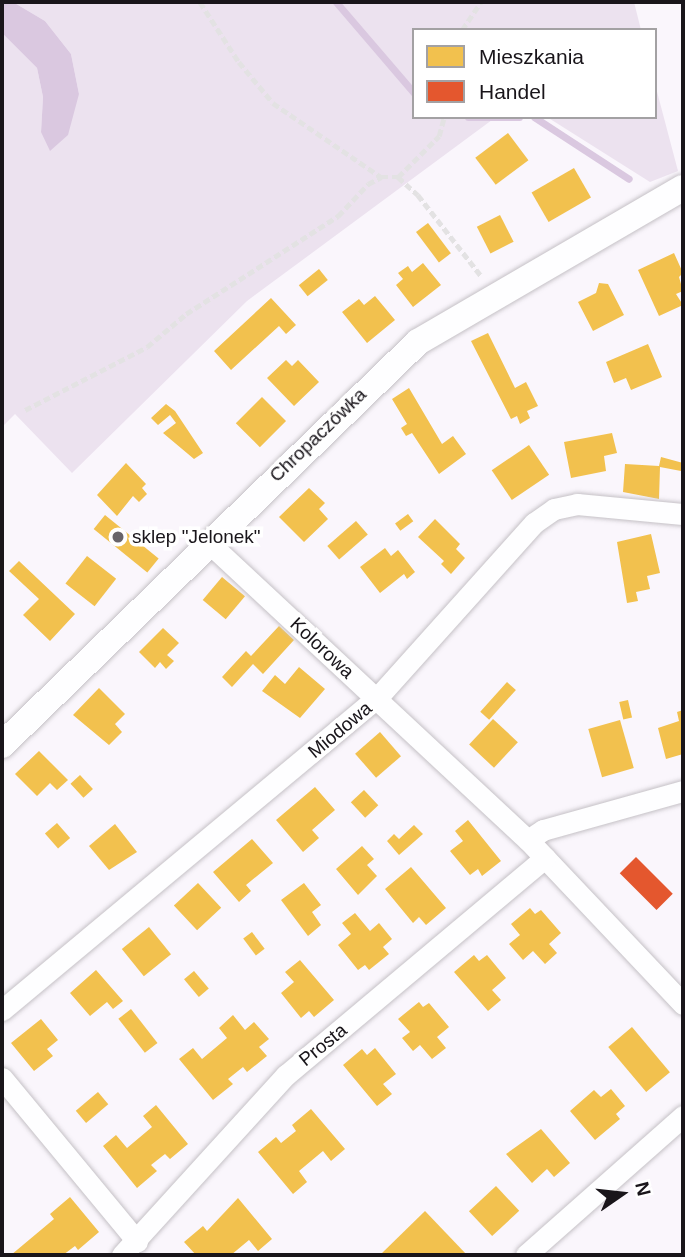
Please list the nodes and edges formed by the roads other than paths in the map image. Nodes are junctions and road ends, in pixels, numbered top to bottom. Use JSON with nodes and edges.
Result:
{"nodes":[{"id":1,"x":683,"y":188,"type":"edge"},
{"id":2,"x":683,"y":514,"type":"edge"},
{"id":3,"x":208,"y":542,"type":"junction"},
{"id":4,"x":377,"y":698,"type":"junction"},
{"id":5,"x":2,"y":744,"type":"edge"},
{"id":6,"x":683,"y":791,"type":"edge"},
{"id":7,"x":528,"y":840,"type":"junction"},
{"id":8,"x":545,"y":858,"type":"junction"},
{"id":9,"x":683,"y":1003,"type":"edge"},
{"id":10,"x":2,"y":1010,"type":"edge"},
{"id":11,"x":2,"y":1078,"type":"edge"},
{"id":12,"x":683,"y":1116,"type":"edge"},
{"id":13,"x":130,"y":1248,"type":"edge"},
{"id":14,"x":526,"y":1255,"type":"edge"}],
"edges":[{"from":1,"to":3,"type":"street","name":"Chropaczówka"},
{"from":2,"to":4,"type":"street","name":"Miodowa"},
{"from":3,"to":4,"type":"street","name":"Kolorowa"},
{"from":3,"to":5,"type":"street","name":"Chropaczówka"},
{"from":4,"to":7,"type":"street","name":"Kolorowa"},
{"from":4,"to":10,"type":"street","name":"Miodowa"},
{"from":6,"to":7,"type":"street"},
{"from":7,"to":8,"type":"street","name":"Kolorowa"},
{"from":8,"to":9,"type":"street","name":"Kolorowa"},
{"from":8,"to":13,"type":"street","name":"Prosta"},
{"from":11,"to":13,"type":"street"},
{"from":12,"to":14,"type":"street"}]}
